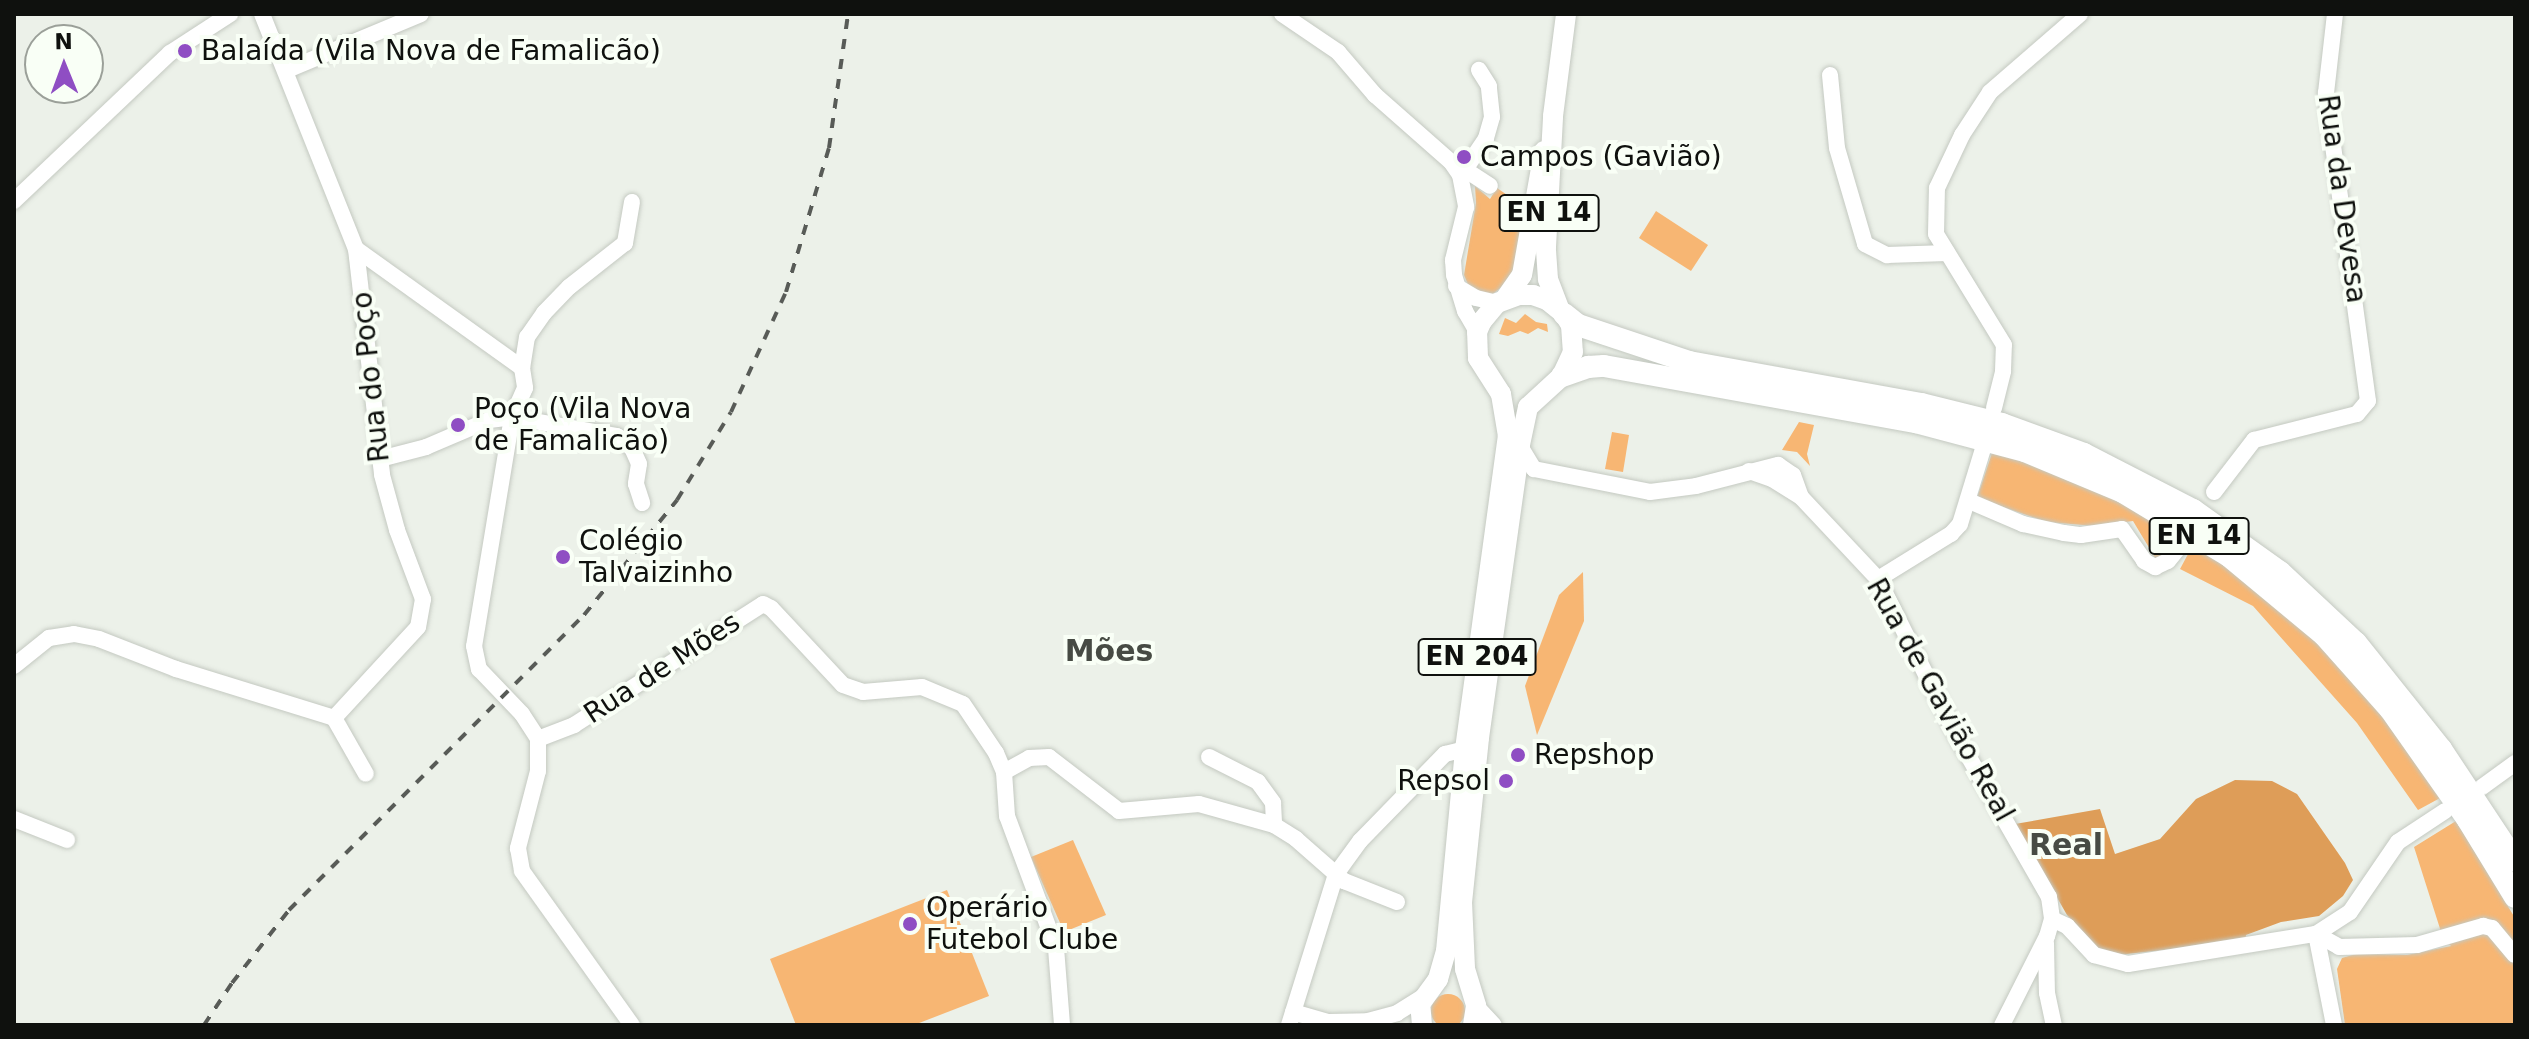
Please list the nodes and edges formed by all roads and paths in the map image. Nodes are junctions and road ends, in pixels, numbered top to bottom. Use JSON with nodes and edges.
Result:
{"nodes":[{"id":1,"x":230,"y":14,"type":"edge"},
{"id":2,"x":262,"y":14,"type":"edge"},
{"id":3,"x":421,"y":14,"type":"edge"},
{"id":4,"x":1282,"y":14,"type":"edge"},
{"id":5,"x":1566,"y":14,"type":"edge"},
{"id":6,"x":2080,"y":14,"type":"edge"},
{"id":7,"x":2335,"y":14,"type":"edge"},
{"id":8,"x":287,"y":70,"type":"junction"},
{"id":9,"x":1479,"y":70,"type":"dead end"},
{"id":10,"x":1830,"y":75,"type":"dead end"},
{"id":11,"x":1553,"y":116,"type":"junction"},
{"id":12,"x":1459,"y":168,"type":"junction"},
{"id":13,"x":1490,"y":186,"type":"dead end"},
{"id":14,"x":14,"y":201,"type":"edge"},
{"id":15,"x":632,"y":202,"type":"dead end"},
{"id":16,"x":356,"y":249,"type":"junction"},
{"id":17,"x":1947,"y":253,"type":"junction"},
{"id":18,"x":1456,"y":286,"type":"junction"},
{"id":19,"x":1501,"y":301,"type":"junction"},
{"id":20,"x":1561,"y":311,"type":"junction"},
{"id":21,"x":1477,"y":332,"type":"junction"},
{"id":22,"x":522,"y":368,"type":"junction"},
{"id":23,"x":1493,"y":381,"type":"junction"},
{"id":24,"x":1554,"y":382,"type":"junction"},
{"id":25,"x":1994,"y":408,"type":"dead end"},
{"id":26,"x":512,"y":417,"type":"junction"},
{"id":27,"x":1520,"y":446,"type":"junction"},
{"id":28,"x":1983,"y":449,"type":"dead end"},
{"id":29,"x":380,"y":459,"type":"junction"},
{"id":30,"x":1534,"y":469,"type":"junction"},
{"id":31,"x":1515,"y":484,"type":"junction"},
{"id":32,"x":2214,"y":492,"type":"dead end"},
{"id":33,"x":1969,"y":501,"type":"junction"},
{"id":34,"x":642,"y":503,"type":"dead end"},
{"id":35,"x":2184,"y":541,"type":"dead end"},
{"id":36,"x":1878,"y":579,"type":"junction"},
{"id":37,"x":14,"y":666,"type":"edge"},
{"id":38,"x":334,"y":718,"type":"junction"},
{"id":39,"x":538,"y":739,"type":"junction"},
{"id":40,"x":1465,"y":749,"type":"junction"},
{"id":41,"x":1209,"y":757,"type":"dead end"},
{"id":42,"x":2515,"y":763,"type":"edge"},
{"id":43,"x":1004,"y":772,"type":"junction"},
{"id":44,"x":366,"y":774,"type":"dead end"},
{"id":45,"x":2482,"y":787,"type":"dead end"},
{"id":46,"x":2445,"y":811,"type":"dead end"},
{"id":47,"x":14,"y":819,"type":"edge"},
{"id":48,"x":1274,"y":825,"type":"junction"},
{"id":49,"x":67,"y":840,"type":"dead end"},
{"id":50,"x":2515,"y":861,"type":"edge"},
{"id":51,"x":1336,"y":874,"type":"junction"},
{"id":52,"x":2515,"y":897,"type":"edge"},
{"id":53,"x":1397,"y":902,"type":"dead end"},
{"id":54,"x":2049,"y":927,"type":"junction"},
{"id":55,"x":2316,"y":934,"type":"junction"},
{"id":56,"x":2515,"y":955,"type":"edge"},
{"id":57,"x":2030,"y":972,"type":"junction"},
{"id":58,"x":1428,"y":993,"type":"junction"},
{"id":59,"x":2047,"y":993,"type":"junction"},
{"id":60,"x":1474,"y":1009,"type":"edge"},
{"id":61,"x":1291,"y":1019,"type":"edge"},
{"id":62,"x":1373,"y":1024,"type":"edge"},
{"id":63,"x":632,"y":1025,"type":"edge"},
{"id":64,"x":1062,"y":1025,"type":"edge"},
{"id":65,"x":1422,"y":1025,"type":"edge"},
{"id":66,"x":1494,"y":1025,"type":"edge"},
{"id":67,"x":2002,"y":1025,"type":"edge"},
{"id":68,"x":2054,"y":1025,"type":"edge"},
{"id":69,"x":2334,"y":1025,"type":"edge"}],
"edges":[{"from":1,"to":14,"type":"street"},
{"from":2,"to":8,"type":"street","name":"Rua do Poço"},
{"from":3,"to":8,"type":"street"},
{"from":4,"to":12,"type":"street"},
{"from":5,"to":11,"type":"main road","number":"EN 14"},
{"from":6,"to":17,"type":"street"},
{"from":7,"to":32,"type":"street","name":"Rua da Devesa"},
{"from":8,"to":16,"type":"street","name":"Rua do Poço"},
{"from":9,"to":12,"type":"street"},
{"from":10,"to":17,"type":"street"},
{"from":11,"to":19,"type":"main road","number":"EN 14"},
{"from":11,"to":20,"type":"main road","number":"EN 14"},
{"from":12,"to":13,"type":"street"},
{"from":12,"to":18,"type":"street"},
{"from":15,"to":22,"type":"street"},
{"from":16,"to":22,"type":"street"},
{"from":16,"to":29,"type":"street","name":"Rua do Poço"},
{"from":17,"to":25,"type":"street"},
{"from":18,"to":19,"type":"street"},
{"from":18,"to":21,"type":"street"},
{"from":19,"to":20,"type":"main road","number":"EN 14"},
{"from":19,"to":21,"type":"main road","number":"EN 14"},
{"from":20,"to":24,"type":"main road","number":"EN 14"},
{"from":20,"to":50,"type":"highway","number":"EN 14"},
{"from":21,"to":23,"type":"main road"},
{"from":22,"to":26,"type":"street"},
{"from":23,"to":24,"type":"main road","number":"EN 14"},
{"from":23,"to":40,"type":"main road","number":"EN 204"},
{"from":24,"to":27,"type":"main road","number":"EN 204"},
{"from":24,"to":52,"type":"highway","number":"EN 14"},
{"from":26,"to":29,"type":"street"},
{"from":26,"to":34,"type":"street"},
{"from":26,"to":39,"type":"street"},
{"from":27,"to":30,"type":"street"},
{"from":27,"to":31,"type":"main road","number":"EN 204"},
{"from":28,"to":33,"type":"street"},
{"from":29,"to":38,"type":"street","name":"Rua do Poço"},
{"from":30,"to":31,"type":"street"},
{"from":30,"to":36,"type":"street","name":"Rua de Gavião Real"},
{"from":31,"to":60,"type":"main road","number":"EN 204"},
{"from":33,"to":35,"type":"street"},
{"from":33,"to":36,"type":"street"},
{"from":36,"to":54,"type":"street","name":"Rua de Gavião Real"},
{"from":37,"to":38,"type":"street"},
{"from":38,"to":44,"type":"street"},
{"from":39,"to":43,"type":"street","name":"Rua de Mões"},
{"from":39,"to":63,"type":"street"},
{"from":40,"to":51,"type":"street"},
{"from":40,"to":58,"type":"main road","number":"EN 204"},
{"from":41,"to":48,"type":"street"},
{"from":42,"to":45,"type":"street"},
{"from":43,"to":48,"type":"street"},
{"from":43,"to":64,"type":"street"},
{"from":46,"to":55,"type":"street"},
{"from":47,"to":49,"type":"street"},
{"from":48,"to":51,"type":"street"},
{"from":51,"to":53,"type":"street"},
{"from":51,"to":61,"type":"street"},
{"from":54,"to":55,"type":"street"},
{"from":54,"to":57,"type":"street"},
{"from":54,"to":59,"type":"street","name":"Rua de Gavião Real"},
{"from":55,"to":56,"type":"street"},
{"from":55,"to":69,"type":"street"},
{"from":57,"to":59,"type":"street"},
{"from":57,"to":67,"type":"street"},
{"from":58,"to":60,"type":"main road"},
{"from":58,"to":62,"type":"street"},
{"from":58,"to":65,"type":"main road","number":"EN 204"},
{"from":59,"to":68,"type":"street"},
{"from":60,"to":66,"type":"street"},
{"from":61,"to":62,"type":"street"}]}
